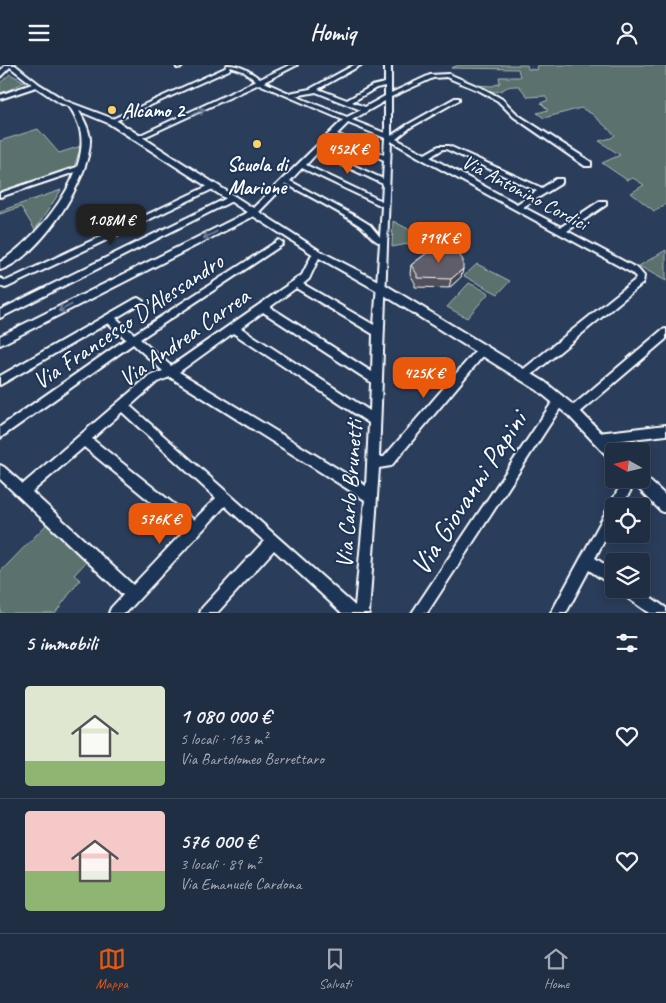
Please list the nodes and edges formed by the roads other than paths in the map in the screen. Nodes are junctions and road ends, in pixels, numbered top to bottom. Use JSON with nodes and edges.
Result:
{"nodes":[{"id":1,"x":230,"y":65,"type":"edge"},
{"id":2,"x":294,"y":65,"type":"edge"},
{"id":3,"x":358,"y":65,"type":"edge"},
{"id":4,"x":388,"y":65,"type":"edge"},
{"id":5,"x":5,"y":69,"type":"edge"},
{"id":6,"x":260,"y":81,"type":"junction"},
{"id":7,"x":388,"y":84,"type":"junction"},
{"id":8,"x":37,"y":85,"type":"junction"},
{"id":9,"x":313,"y":89,"type":"junction"},
{"id":10,"x":288,"y":95,"type":"junction"},
{"id":11,"x":389,"y":95,"type":"junction"},
{"id":12,"x":0,"y":97,"type":"edge"},
{"id":13,"x":458,"y":99,"type":"dead end"},
{"id":14,"x":347,"y":102,"type":"junction"},
{"id":15,"x":73,"y":105,"type":"junction"},
{"id":16,"x":365,"y":109,"type":"junction"},
{"id":17,"x":347,"y":120,"type":"junction"},
{"id":18,"x":111,"y":121,"type":"junction"},
{"id":19,"x":332,"y":134,"type":"junction"},
{"id":20,"x":138,"y":138,"type":"junction"},
{"id":21,"x":390,"y":138,"type":"junction"},
{"id":22,"x":316,"y":150,"type":"junction"},
{"id":23,"x":424,"y":158,"type":"junction"},
{"id":24,"x":387,"y":159,"type":"junction"},
{"id":25,"x":588,"y":164,"type":"dead end"},
{"id":26,"x":301,"y":165,"type":"junction"},
{"id":27,"x":80,"y":169,"type":"junction"},
{"id":28,"x":285,"y":181,"type":"junction"},
{"id":29,"x":559,"y":181,"type":"dead end"},
{"id":30,"x":386,"y":183,"type":"junction"},
{"id":31,"x":213,"y":187,"type":"junction"},
{"id":32,"x":542,"y":191,"type":"junction"},
{"id":33,"x":0,"y":195,"type":"edge"},
{"id":34,"x":232,"y":199,"type":"junction"},
{"id":35,"x":603,"y":203,"type":"dead end"},
{"id":36,"x":385,"y":205,"type":"junction"},
{"id":37,"x":517,"y":207,"type":"junction"},
{"id":38,"x":253,"y":213,"type":"junction"},
{"id":39,"x":561,"y":231,"type":"junction"},
{"id":40,"x":384,"y":241,"type":"junction"},
{"id":41,"x":279,"y":243,"type":"dead end"},
{"id":42,"x":317,"y":253,"type":"junction"},
{"id":43,"x":0,"y":267,"type":"edge"},
{"id":44,"x":0,"y":281,"type":"edge"},
{"id":45,"x":296,"y":284,"type":"junction"},
{"id":46,"x":380,"y":287,"type":"junction"},
{"id":47,"x":138,"y":301,"type":"dead end"},
{"id":48,"x":263,"y":307,"type":"junction"},
{"id":49,"x":0,"y":314,"type":"edge"},
{"id":50,"x":109,"y":318,"type":"junction"},
{"id":51,"x":233,"y":328,"type":"junction"},
{"id":52,"x":378,"y":332,"type":"junction"},
{"id":53,"x":666,"y":333,"type":"edge"},
{"id":54,"x":133,"y":339,"type":"junction"},
{"id":55,"x":0,"y":341,"type":"edge"},
{"id":56,"x":483,"y":350,"type":"junction"},
{"id":57,"x":171,"y":372,"type":"junction"},
{"id":58,"x":524,"y":375,"type":"junction"},
{"id":59,"x":376,"y":380,"type":"junction"},
{"id":60,"x":0,"y":381,"type":"edge"},
{"id":61,"x":559,"y":401,"type":"junction"},
{"id":62,"x":123,"y":406,"type":"junction"},
{"id":63,"x":573,"y":412,"type":"junction"},
{"id":64,"x":375,"y":421,"type":"junction"},
{"id":65,"x":0,"y":433,"type":"edge"},
{"id":66,"x":664,"y":433,"type":"edge"},
{"id":67,"x":598,"y":438,"type":"junction"},
{"id":68,"x":84,"y":440,"type":"junction"},
{"id":69,"x":605,"y":445,"type":"edge"},
{"id":70,"x":373,"y":463,"type":"junction"},
{"id":71,"x":0,"y":471,"type":"edge"},
{"id":72,"x":648,"y":488,"type":"edge"},
{"id":73,"x":24,"y":492,"type":"junction"},
{"id":74,"x":225,"y":497,"type":"junction"},
{"id":75,"x":372,"y":497,"type":"junction"},
{"id":76,"x":666,"y":506,"type":"edge"},
{"id":77,"x":605,"y":524,"type":"edge"},
{"id":78,"x":195,"y":529,"type":"junction"},
{"id":79,"x":273,"y":541,"type":"junction"},
{"id":80,"x":586,"y":560,"type":"junction"},
{"id":81,"x":605,"y":573,"type":"edge"},
{"id":82,"x":134,"y":594,"type":"junction"},
{"id":83,"x":640,"y":598,"type":"edge"},
{"id":84,"x":116,"y":613,"type":"edge"},
{"id":85,"x":207,"y":613,"type":"edge"},
{"id":86,"x":354,"y":613,"type":"edge"},
{"id":87,"x":362,"y":613,"type":"edge"},
{"id":88,"x":419,"y":613,"type":"edge"},
{"id":89,"x":558,"y":613,"type":"edge"},
{"id":90,"x":661,"y":613,"type":"edge"}],
"edges":[{"from":1,"to":6,"type":"street","name":"Via Antonino Cordici"},
{"from":1,"to":18,"type":"street"},
{"from":2,"to":6,"type":"street"},
{"from":3,"to":9,"type":"street"},
{"from":4,"to":7,"type":"street","name":"Via Carlo Brunetti"},
{"from":5,"to":8,"type":"street"},
{"from":6,"to":10,"type":"street","name":"Via Antonino Cordici"},
{"from":20,"to":6,"type":"street","one_way":true},
{"from":7,"to":11,"type":"street","name":"Via Carlo Brunetti"},
{"from":7,"to":14,"type":"street"},
{"from":8,"to":12,"type":"street"},
{"from":8,"to":15,"type":"street"},
{"from":9,"to":10,"type":"street"},
{"from":9,"to":14,"type":"street"},
{"from":10,"to":17,"type":"street","name":"Via Antonino Cordici"},
{"from":11,"to":16,"type":"street"},
{"from":11,"to":21,"type":"street","name":"Via Carlo Brunetti"},
{"from":11,"to":25,"type":"street"},
{"from":13,"to":21,"type":"street"},
{"from":14,"to":16,"type":"street"},
{"from":15,"to":18,"type":"street"},
{"from":15,"to":27,"type":"street"},
{"from":16,"to":17,"type":"street"},
{"from":17,"to":19,"type":"street"},
{"from":17,"to":21,"type":"street","name":"Via Antonino Cordici"},
{"from":18,"to":20,"type":"street"},
{"from":19,"to":22,"type":"street"},
{"from":19,"to":24,"type":"street"},
{"from":20,"to":31,"type":"street"},
{"from":21,"to":23,"type":"street","name":"Via Antonino Cordici"},
{"from":21,"to":24,"type":"street","name":"Via Carlo Brunetti"},
{"from":22,"to":26,"type":"street"},
{"from":22,"to":30,"type":"street"},
{"from":23,"to":32,"type":"street"},
{"from":23,"to":37,"type":"street","name":"Via Antonino Cordici"},
{"from":24,"to":30,"type":"street","name":"Via Carlo Brunetti"},
{"from":26,"to":28,"type":"street"},
{"from":26,"to":36,"type":"street"},
{"from":27,"to":33,"type":"street"},
{"from":27,"to":43,"type":"street"},
{"from":28,"to":38,"type":"street"},
{"from":28,"to":40,"type":"street"},
{"from":29,"to":32,"type":"street"},
{"from":30,"to":36,"type":"street","name":"Via Carlo Brunetti"},
{"from":31,"to":34,"type":"street"},
{"from":31,"to":44,"type":"street"},
{"from":32,"to":37,"type":"street"},
{"from":34,"to":38,"type":"street"},
{"from":34,"to":49,"type":"street"},
{"from":35,"to":39,"type":"street"},
{"from":36,"to":40,"type":"street","name":"Via Carlo Brunetti"},
{"from":37,"to":39,"type":"street","name":"Via Antonino Cordici"},
{"from":38,"to":42,"type":"street"},
{"from":38,"to":55,"type":"street","one_way":true},
{"from":39,"to":58,"type":"street","name":"Via Antonino Cordici"},
{"from":40,"to":46,"type":"street","name":"Via Carlo Brunetti"},
{"from":41,"to":54,"type":"street","name":"Via Francesco D'Alessandro"},
{"from":42,"to":45,"type":"street","name":"Via Andrea Carrea"},
{"from":42,"to":46,"type":"street"},
{"from":45,"to":48,"type":"street","name":"Via Andrea Carrea"},
{"from":45,"to":52,"type":"street"},
{"from":46,"to":52,"type":"street","name":"Via Carlo Brunetti"},
{"from":46,"to":56,"type":"street"},
{"from":47,"to":50,"type":"street"},
{"from":48,"to":51,"type":"street","name":"Via Andrea Carrea"},
{"from":48,"to":59,"type":"street"},
{"from":50,"to":54,"type":"street"},
{"from":50,"to":60,"type":"street"},
{"from":51,"to":57,"type":"street","name":"Via Andrea Carrea"},
{"from":51,"to":64,"type":"street"},
{"from":52,"to":59,"type":"street","name":"Via Carlo Brunetti"},
{"from":53,"to":63,"type":"street"},
{"from":54,"to":57,"type":"street"},
{"from":54,"to":65,"type":"street","name":"Via Francesco D'Alessandro"},
{"from":56,"to":58,"type":"street"},
{"from":56,"to":70,"type":"street"},
{"from":57,"to":62,"type":"street","name":"Via Andrea Carrea"},
{"from":57,"to":75,"type":"street"},
{"from":58,"to":61,"type":"street"},
{"from":59,"to":64,"type":"street","name":"Via Carlo Brunetti"},
{"from":61,"to":63,"type":"street"},
{"from":61,"to":88,"type":"street","name":"Via Giovanni Papini"},
{"from":62,"to":68,"type":"street","name":"Via Andrea Carrea"},
{"from":62,"to":74,"type":"street"},
{"from":63,"to":67,"type":"street"},
{"from":64,"to":70,"type":"street","name":"Via Carlo Brunetti"},
{"from":66,"to":67,"type":"street"},
{"from":67,"to":69,"type":"street"},
{"from":68,"to":73,"type":"street","name":"Via Andrea Carrea"},
{"from":68,"to":78,"type":"street"},
{"from":70,"to":75,"type":"street","name":"Via Carlo Brunetti"},
{"from":71,"to":73,"type":"street"},
{"from":72,"to":76,"type":"street"},
{"from":73,"to":82,"type":"street"},
{"from":74,"to":78,"type":"street"},
{"from":74,"to":79,"type":"street"},
{"from":75,"to":87,"type":"street","name":"Via Carlo Brunetti"},
{"from":77,"to":80,"type":"street"},
{"from":78,"to":82,"type":"street"},
{"from":79,"to":85,"type":"street"},
{"from":79,"to":86,"type":"street"},
{"from":80,"to":81,"type":"street"},
{"from":80,"to":89,"type":"street"},
{"from":82,"to":84,"type":"street"},
{"from":83,"to":90,"type":"street"}]}
